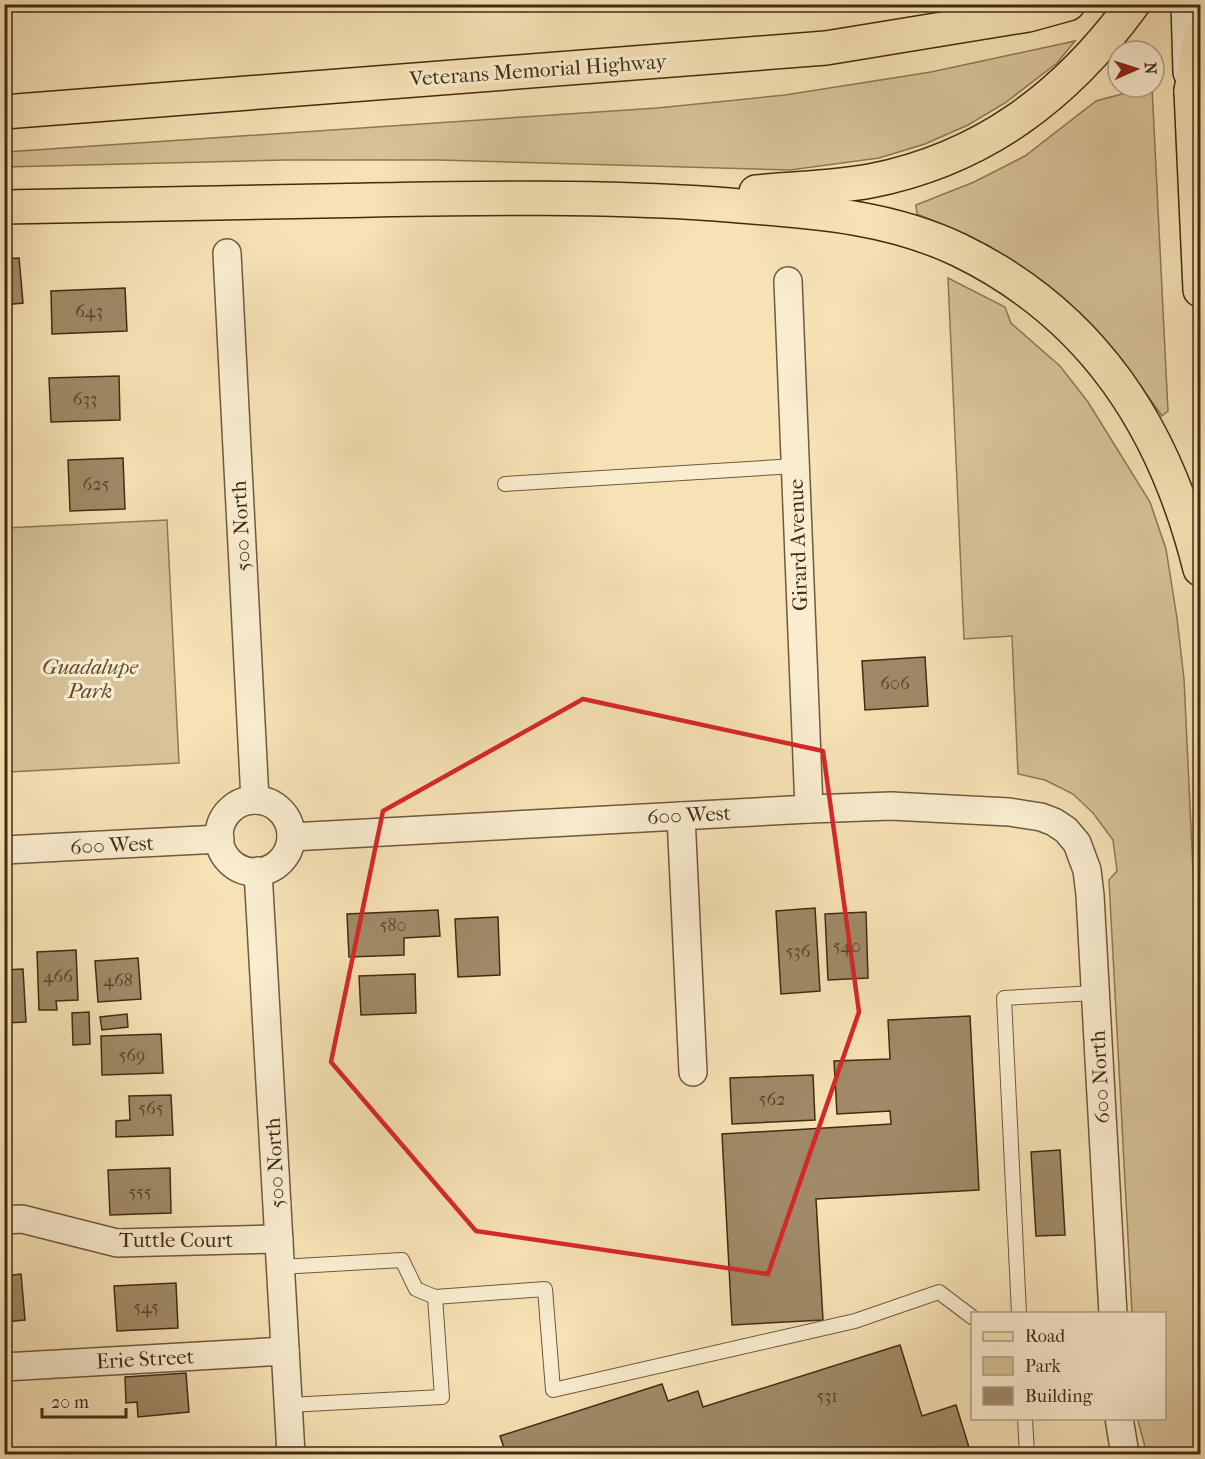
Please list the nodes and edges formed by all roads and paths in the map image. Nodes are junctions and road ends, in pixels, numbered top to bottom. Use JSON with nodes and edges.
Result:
{"nodes":[{"id":1,"x":1068,"y":4,"type":"edge"},
{"id":2,"x":1133,"y":4,"type":"edge"},
{"id":3,"x":1188,"y":4,"type":"edge"},
{"id":4,"x":1195,"y":38,"type":"edge"},
{"id":5,"x":4,"y":112,"type":"edge"},
{"id":6,"x":662,"y":200,"type":"junction"},
{"id":7,"x":4,"y":207,"type":"edge"},
{"id":8,"x":227,"y":253,"type":"dead end"},
{"id":9,"x":788,"y":281,"type":"dead end"},
{"id":10,"x":1200,"y":290,"type":"edge"},
{"id":11,"x":795,"y":466,"type":"junction"},
{"id":12,"x":505,"y":484,"type":"dead end"},
{"id":13,"x":1200,"y":569,"type":"edge"},
{"id":14,"x":255,"y":800,"type":"junction"},
{"id":15,"x":809,"y":808,"type":"junction"},
{"id":16,"x":681,"y":816,"type":"junction"},
{"id":17,"x":291,"y":837,"type":"junction"},
{"id":18,"x":220,"y":839,"type":"junction"},
{"id":19,"x":1077,"y":843,"type":"joint"},
{"id":20,"x":4,"y":850,"type":"edge"},
{"id":21,"x":258,"y":871,"type":"junction"},
{"id":22,"x":1095,"y":993,"type":"junction"},
{"id":23,"x":693,"y":1072,"type":"dead end"},
{"id":24,"x":4,"y":1220,"type":"edge"},
{"id":25,"x":279,"y":1239,"type":"junction"},
{"id":26,"x":280,"y":1267,"type":"junction"},
{"id":27,"x":435,"y":1297,"type":"junction"},
{"id":28,"x":1019,"y":1312,"type":"edge"},
{"id":29,"x":1113,"y":1312,"type":"edge"},
{"id":30,"x":971,"y":1316,"type":"edge"},
{"id":31,"x":285,"y":1351,"type":"junction"},
{"id":32,"x":4,"y":1367,"type":"edge"},
{"id":33,"x":288,"y":1405,"type":"junction"},
{"id":34,"x":1025,"y":1420,"type":"edge"},
{"id":35,"x":1119,"y":1420,"type":"edge"},
{"id":36,"x":291,"y":1455,"type":"edge"},
{"id":37,"x":1027,"y":1455,"type":"edge"},
{"id":38,"x":1125,"y":1455,"type":"edge"}],
"edges":[{"from":1,"to":5,"type":"main road","name":"Veterans Memorial Highway"},
{"from":2,"to":6,"type":"main road"},
{"from":3,"to":4,"type":"main road"},
{"from":4,"to":10,"type":"main road"},
{"from":6,"to":7,"type":"main road"},
{"from":6,"to":13,"type":"main road"},
{"from":8,"to":14,"type":"street","name":"500 North"},
{"from":9,"to":11,"type":"street","name":"Girard Avenue"},
{"from":11,"to":12,"type":"lane"},
{"from":11,"to":15,"type":"street","name":"Girard Avenue"},
{"from":14,"to":17,"type":"street"},
{"from":14,"to":18,"type":"street"},
{"from":15,"to":16,"type":"street","name":"600 West"},
{"from":15,"to":19,"type":"street","name":"600 West"},
{"from":16,"to":17,"type":"street","name":"600 West"},
{"from":16,"to":23,"type":"street"},
{"from":17,"to":21,"type":"street"},
{"from":18,"to":20,"type":"street","name":"600 West"},
{"from":18,"to":21,"type":"street"},
{"from":19,"to":22,"type":"street","name":"600 North"},
{"from":21,"to":25,"type":"street","name":"500 North"},
{"from":22,"to":28,"type":"lane"},
{"from":22,"to":29,"type":"street","name":"600 North"},
{"from":24,"to":25,"type":"street","name":"Tuttle Court"},
{"from":25,"to":26,"type":"street","name":"500 North"},
{"from":26,"to":27,"type":"lane"},
{"from":26,"to":31,"type":"street","name":"500 North"},
{"from":27,"to":30,"type":"lane"},
{"from":27,"to":33,"type":"lane"},
{"from":31,"to":32,"type":"street","name":"Erie Street"},
{"from":31,"to":33,"type":"street","name":"500 North"},
{"from":33,"to":36,"type":"street","name":"500 North"},
{"from":34,"to":37,"type":"lane"},
{"from":35,"to":38,"type":"street"}]}
